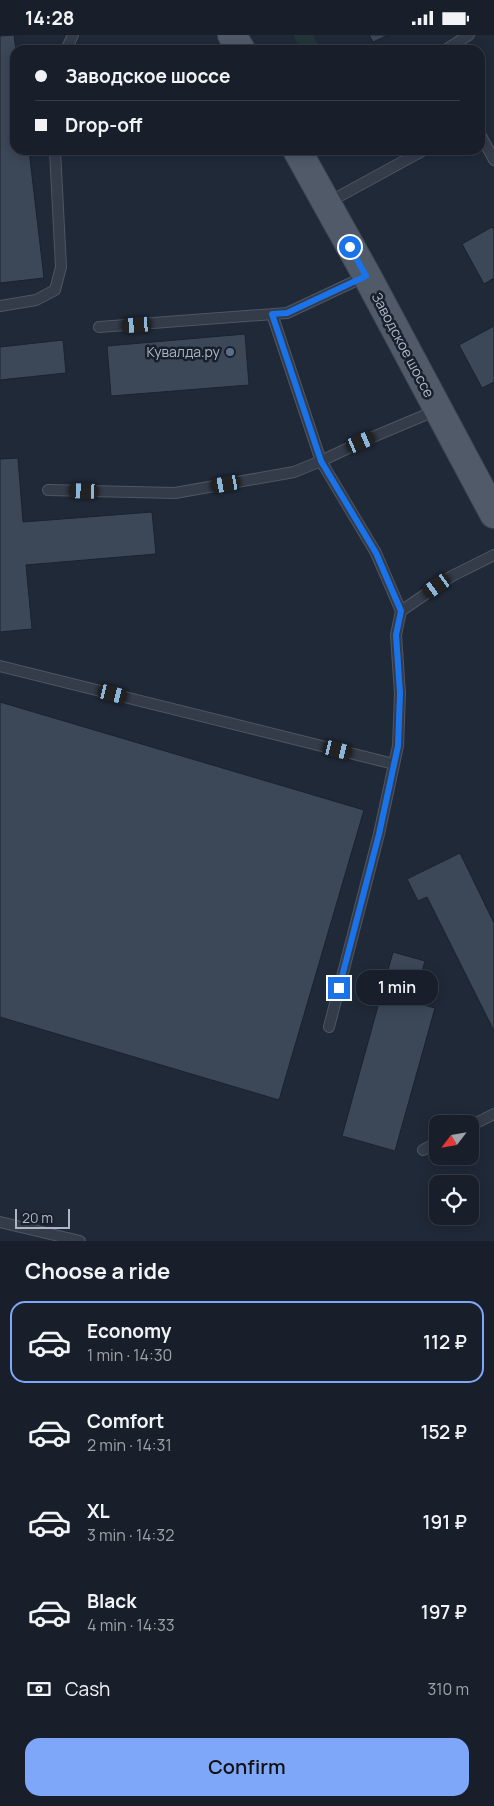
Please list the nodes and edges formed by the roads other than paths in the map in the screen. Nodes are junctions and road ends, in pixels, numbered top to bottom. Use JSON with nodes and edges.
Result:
{"nodes":[{"id":1,"x":469,"y":35,"type":"edge"},
{"id":2,"x":453,"y":45,"type":"edge"},
{"id":3,"x":485,"y":143,"type":"edge"},
{"id":4,"x":55,"y":155,"type":"edge"},
{"id":5,"x":299,"y":155,"type":"edge"},
{"id":6,"x":415,"y":155,"type":"edge"},
{"id":7,"x":494,"y":160,"type":"edge"},
{"id":8,"x":326,"y":203,"type":"junction"},
{"id":9,"x":366,"y":276,"type":"junction"},
{"id":10,"x":0,"y":306,"type":"edge"},
{"id":11,"x":272,"y":314,"type":"junction"},
{"id":12,"x":98,"y":327,"type":"dead end"},
{"id":13,"x":438,"y":409,"type":"junction"},
{"id":14,"x":321,"y":461,"type":"junction"},
{"id":15,"x":48,"y":490,"type":"dead end"},
{"id":16,"x":494,"y":514,"type":"edge"},
{"id":17,"x":494,"y":555,"type":"edge"},
{"id":18,"x":401,"y":611,"type":"junction"},
{"id":19,"x":0,"y":666,"type":"edge"},
{"id":20,"x":394,"y":764,"type":"junction"},
{"id":21,"x":329,"y":1027,"type":"dead end"},
{"id":22,"x":494,"y":1114,"type":"edge"},
{"id":23,"x":479,"y":1122,"type":"edge"},
{"id":24,"x":429,"y":1147,"type":"edge"},
{"id":25,"x":423,"y":1150,"type":"dead end"},
{"id":26,"x":0,"y":1223,"type":"edge"},
{"id":27,"x":80,"y":1241,"type":"edge"}],
"edges":[{"from":1,"to":2,"type":"lane"},
{"from":3,"to":7,"type":"lane"},
{"from":4,"to":10,"type":"lane"},
{"from":5,"to":8,"type":"main road","name":"Заводское шоссе"},
{"from":6,"to":8,"type":"lane"},
{"from":8,"to":9,"type":"main road","name":"Заводское шоссе"},
{"from":9,"to":11,"type":"lane"},
{"from":9,"to":13,"type":"main road","name":"Заводское шоссе"},
{"from":11,"to":12,"type":"lane"},
{"from":11,"to":14,"type":"lane"},
{"from":13,"to":14,"type":"lane"},
{"from":13,"to":16,"type":"main road","name":"Заводское шоссе"},
{"from":14,"to":15,"type":"lane"},
{"from":14,"to":18,"type":"lane"},
{"from":17,"to":18,"type":"lane"},
{"from":18,"to":20,"type":"lane"},
{"from":19,"to":20,"type":"lane"},
{"from":20,"to":21,"type":"lane"},
{"from":22,"to":23,"type":"lane"},
{"from":24,"to":25,"type":"lane"},
{"from":26,"to":27,"type":"lane"}]}
